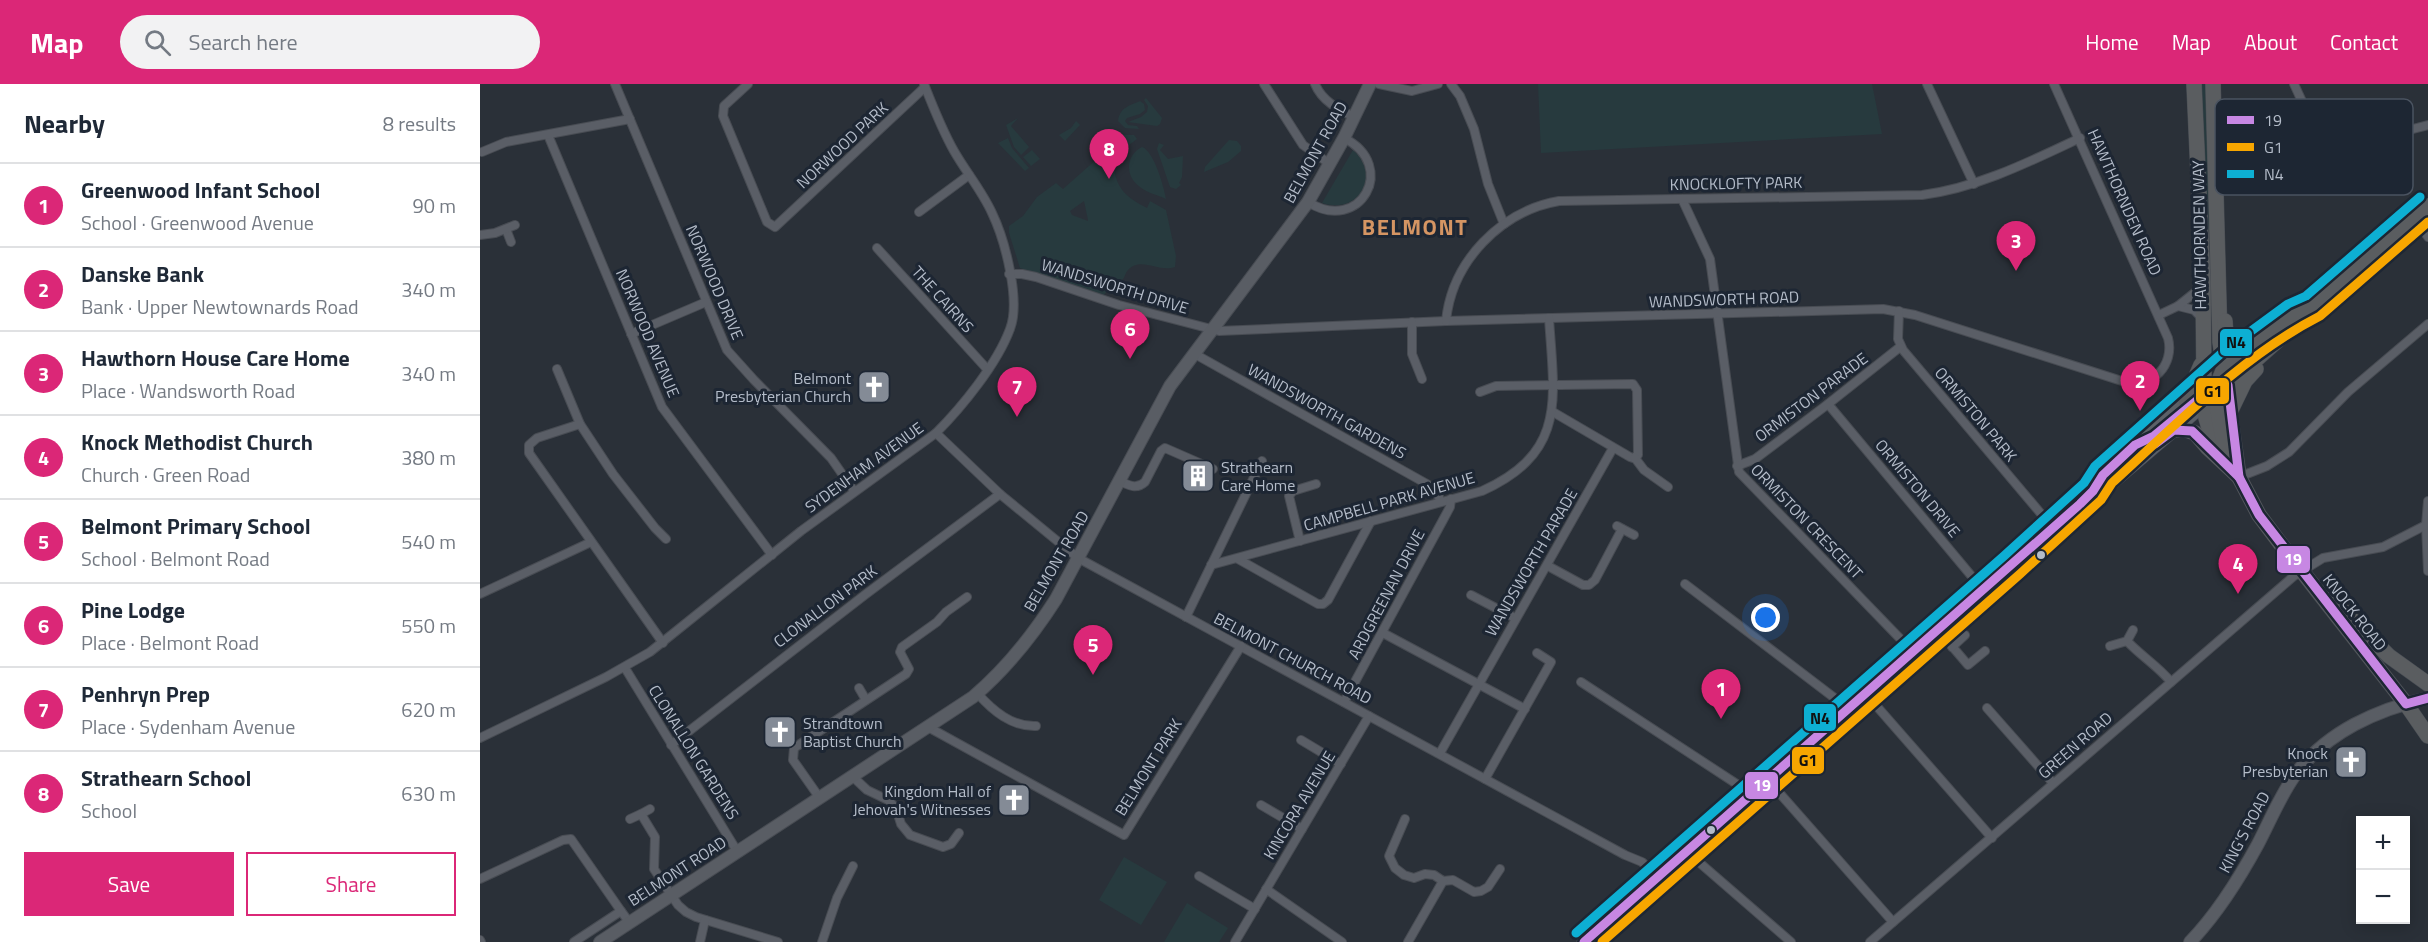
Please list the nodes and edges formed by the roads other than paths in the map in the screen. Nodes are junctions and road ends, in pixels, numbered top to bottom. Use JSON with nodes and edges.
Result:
{"nodes":[{"id":1,"x":615,"y":84,"type":"edge"},
{"id":2,"x":748,"y":84,"type":"edge"},
{"id":3,"x":1264,"y":84,"type":"edge"},
{"id":4,"x":1315,"y":84,"type":"edge"},
{"id":5,"x":1370,"y":84,"type":"edge"},
{"id":6,"x":1379,"y":84,"type":"edge"},
{"id":7,"x":1438,"y":84,"type":"edge"},
{"id":8,"x":1451,"y":84,"type":"edge"},
{"id":9,"x":1928,"y":84,"type":"edge"},
{"id":10,"x":2054,"y":84,"type":"edge"},
{"id":11,"x":2194,"y":84,"type":"edge"},
{"id":12,"x":2213,"y":84,"type":"edge"},
{"id":13,"x":2294,"y":84,"type":"edge"},
{"id":14,"x":925,"y":86,"type":"edge"},
{"id":15,"x":2301,"y":99,"type":"edge"},
{"id":16,"x":1354,"y":117,"type":"junction"},
{"id":17,"x":630,"y":119,"type":"junction"},
{"id":18,"x":2428,"y":125,"type":"edge"},
{"id":19,"x":2413,"y":129,"type":"edge"},
{"id":20,"x":548,"y":135,"type":"junction"},
{"id":21,"x":1344,"y":138,"type":"junction"},
{"id":22,"x":2080,"y":138,"type":"junction"},
{"id":23,"x":482,"y":152,"type":"dead end"},
{"id":24,"x":2215,"y":158,"type":"edge"},
{"id":25,"x":1330,"y":164,"type":"junction"},
{"id":26,"x":969,"y":175,"type":"junction"},
{"id":27,"x":1974,"y":184,"type":"junction"},
{"id":28,"x":2216,"y":195,"type":"edge"},
{"id":29,"x":1682,"y":199,"type":"junction"},
{"id":30,"x":1308,"y":202,"type":"junction"},
{"id":31,"x":2428,"y":206,"type":"edge"},
{"id":32,"x":919,"y":212,"type":"dead end"},
{"id":33,"x":2415,"y":218,"type":"junction"},
{"id":34,"x":1504,"y":224,"type":"junction"},
{"id":35,"x":515,"y":225,"type":"dead end"},
{"id":36,"x":506,"y":229,"type":"junction"},
{"id":37,"x":2217,"y":232,"type":"junction"},
{"id":38,"x":480,"y":235,"type":"edge"},
{"id":39,"x":2428,"y":237,"type":"edge"},
{"id":40,"x":511,"y":243,"type":"dead end"},
{"id":41,"x":877,"y":249,"type":"dead end"},
{"id":42,"x":1009,"y":274,"type":"junction"},
{"id":43,"x":2203,"y":286,"type":"junction"},
{"id":44,"x":706,"y":302,"type":"junction"},
{"id":45,"x":2178,"y":306,"type":"junction"},
{"id":46,"x":1899,"y":311,"type":"junction"},
{"id":47,"x":2308,"y":311,"type":"junction"},
{"id":48,"x":1718,"y":315,"type":"junction"},
{"id":49,"x":2159,"y":315,"type":"junction"},
{"id":50,"x":1549,"y":318,"type":"junction"},
{"id":51,"x":2203,"y":319,"type":"junction"},
{"id":52,"x":1446,"y":321,"type":"junction"},
{"id":53,"x":1412,"y":322,"type":"junction"},
{"id":54,"x":2428,"y":324,"type":"edge"},
{"id":55,"x":1211,"y":330,"type":"junction"},
{"id":56,"x":631,"y":334,"type":"junction"},
{"id":57,"x":1900,"y":347,"type":"junction"},
{"id":58,"x":2250,"y":347,"type":"junction"},
{"id":59,"x":1193,"y":353,"type":"junction"},
{"id":60,"x":2203,"y":358,"type":"junction"},
{"id":61,"x":557,"y":369,"type":"dead end"},
{"id":62,"x":987,"y":369,"type":"junction"},
{"id":63,"x":1422,"y":380,"type":"dead end"},
{"id":64,"x":1552,"y":385,"type":"junction"},
{"id":65,"x":2215,"y":386,"type":"junction"},
{"id":66,"x":1480,"y":392,"type":"dead end"},
{"id":67,"x":2186,"y":400,"type":"junction"},
{"id":68,"x":1828,"y":404,"type":"junction"},
{"id":69,"x":2231,"y":410,"type":"junction"},
{"id":70,"x":1553,"y":412,"type":"junction"},
{"id":71,"x":580,"y":424,"type":"junction"},
{"id":72,"x":2174,"y":430,"type":"junction"},
{"id":73,"x":936,"y":433,"type":"junction"},
{"id":74,"x":2135,"y":445,"type":"junction"},
{"id":75,"x":1613,"y":448,"type":"junction"},
{"id":76,"x":1635,"y":458,"type":"junction"},
{"id":77,"x":1262,"y":461,"type":"dead end"},
{"id":78,"x":1737,"y":466,"type":"junction"},
{"id":79,"x":2229,"y":468,"type":"junction"},
{"id":80,"x":1214,"y":469,"type":"dead end"},
{"id":81,"x":1119,"y":481,"type":"junction"},
{"id":82,"x":1316,"y":484,"type":"dead end"},
{"id":83,"x":1668,"y":487,"type":"dead end"},
{"id":84,"x":854,"y":491,"type":"junction"},
{"id":85,"x":2093,"y":491,"type":"junction"},
{"id":86,"x":1000,"y":494,"type":"junction"},
{"id":87,"x":1451,"y":499,"type":"junction"},
{"id":88,"x":2428,"y":501,"type":"edge"},
{"id":89,"x":1440,"y":502,"type":"junction"},
{"id":90,"x":1371,"y":521,"type":"junction"},
{"id":91,"x":2427,"y":524,"type":"edge"},
{"id":92,"x":2053,"y":528,"type":"junction"},
{"id":93,"x":1634,"y":536,"type":"dead end"},
{"id":94,"x":666,"y":539,"type":"dead end"},
{"id":95,"x":1300,"y":541,"type":"junction"},
{"id":96,"x":591,"y":542,"type":"junction"},
{"id":97,"x":772,"y":555,"type":"junction"},
{"id":98,"x":1078,"y":558,"type":"junction"},
{"id":99,"x":1238,"y":559,"type":"junction"},
{"id":100,"x":1211,"y":565,"type":"junction"},
{"id":101,"x":1548,"y":566,"type":"junction"},
{"id":102,"x":2428,"y":571,"type":"edge"},
{"id":103,"x":2301,"y":572,"type":"junction"},
{"id":104,"x":1685,"y":584,"type":"dead end"},
{"id":105,"x":1984,"y":591,"type":"junction"},
{"id":106,"x":480,"y":594,"type":"edge"},
{"id":107,"x":1471,"y":595,"type":"dead end"},
{"id":108,"x":967,"y":597,"type":"dead end"},
{"id":109,"x":2321,"y":598,"type":"junction"},
{"id":110,"x":1186,"y":617,"type":"junction"},
{"id":111,"x":1515,"y":618,"type":"junction"},
{"id":112,"x":2133,"y":630,"type":"dead end"},
{"id":113,"x":1383,"y":633,"type":"junction"},
{"id":114,"x":1965,"y":635,"type":"dead end"},
{"id":115,"x":1947,"y":640,"type":"junction"},
{"id":116,"x":2127,"y":641,"type":"junction"},
{"id":117,"x":663,"y":643,"type":"junction"},
{"id":118,"x":1241,"y":646,"type":"junction"},
{"id":119,"x":2110,"y":646,"type":"dead end"},
{"id":120,"x":1985,"y":651,"type":"dead end"},
{"id":121,"x":1537,"y":653,"type":"dead end"},
{"id":122,"x":1914,"y":653,"type":"junction"},
{"id":123,"x":625,"y":668,"type":"junction"},
{"id":124,"x":1581,"y":682,"type":"dead end"},
{"id":125,"x":2171,"y":682,"type":"junction"},
{"id":126,"x":1477,"y":684,"type":"junction"},
{"id":127,"x":2428,"y":684,"type":"edge"},
{"id":128,"x":859,"y":688,"type":"dead end"},
{"id":129,"x":978,"y":693,"type":"junction"},
{"id":130,"x":1866,"y":694,"type":"junction"},
{"id":131,"x":2428,"y":698,"type":"edge"},
{"id":132,"x":866,"y":700,"type":"junction"},
{"id":133,"x":1344,"y":702,"type":"junction"},
{"id":134,"x":2406,"y":704,"type":"junction"},
{"id":135,"x":1987,"y":708,"type":"dead end"},
{"id":136,"x":1524,"y":709,"type":"junction"},
{"id":137,"x":1849,"y":709,"type":"junction"},
{"id":138,"x":1369,"y":716,"type":"junction"},
{"id":139,"x":1036,"y":726,"type":"dead end"},
{"id":140,"x":928,"y":727,"type":"junction"},
{"id":141,"x":2428,"y":734,"type":"edge"},
{"id":142,"x":480,"y":738,"type":"edge"},
{"id":143,"x":1301,"y":740,"type":"dead end"},
{"id":144,"x":671,"y":745,"type":"junction"},
{"id":145,"x":1440,"y":753,"type":"junction"},
{"id":146,"x":1341,"y":764,"type":"junction"},
{"id":147,"x":852,"y":776,"type":"junction"},
{"id":148,"x":1485,"y":779,"type":"junction"},
{"id":149,"x":1768,"y":780,"type":"junction"},
{"id":150,"x":2053,"y":783,"type":"junction"},
{"id":151,"x":1752,"y":794,"type":"junction"},
{"id":152,"x":819,"y":797,"type":"junction"},
{"id":153,"x":1261,"y":805,"type":"dead end"},
{"id":154,"x":650,"y":808,"type":"dead end"},
{"id":155,"x":641,"y":814,"type":"junction"},
{"id":156,"x":630,"y":819,"type":"dead end"},
{"id":157,"x":1405,"y":819,"type":"dead end"},
{"id":158,"x":1302,"y":829,"type":"junction"},
{"id":159,"x":959,"y":833,"type":"dead end"},
{"id":160,"x":1992,"y":838,"type":"junction"},
{"id":161,"x":737,"y":851,"type":"junction"},
{"id":162,"x":1686,"y":851,"type":"junction"},
{"id":163,"x":853,"y":866,"type":"dead end"},
{"id":164,"x":1500,"y":869,"type":"dead end"},
{"id":165,"x":1199,"y":876,"type":"dead end"},
{"id":166,"x":1658,"y":877,"type":"junction"},
{"id":167,"x":480,"y":879,"type":"edge"},
{"id":168,"x":1443,"y":881,"type":"junction"},
{"id":169,"x":1266,"y":889,"type":"junction"},
{"id":170,"x":670,"y":895,"type":"junction"},
{"id":171,"x":1255,"y":909,"type":"junction"},
{"id":172,"x":621,"y":911,"type":"junction"},
{"id":173,"x":705,"y":920,"type":"junction"},
{"id":174,"x":1893,"y":921,"type":"junction"},
{"id":175,"x":629,"y":922,"type":"junction"},
{"id":176,"x":574,"y":942,"type":"edge"},
{"id":177,"x":600,"y":942,"type":"edge"},
{"id":178,"x":700,"y":942,"type":"edge"},
{"id":179,"x":778,"y":942,"type":"edge"},
{"id":180,"x":822,"y":942,"type":"edge"},
{"id":181,"x":1235,"y":942,"type":"edge"},
{"id":182,"x":1342,"y":942,"type":"edge"},
{"id":183,"x":1408,"y":942,"type":"edge"},
{"id":184,"x":1584,"y":942,"type":"edge"},
{"id":185,"x":1791,"y":942,"type":"edge"},
{"id":186,"x":1869,"y":942,"type":"edge"},
{"id":187,"x":2190,"y":942,"type":"edge"}],
"edges":[{"from":1,"to":17,"type":"street","name":"NORWOOD DRIVE"},
{"from":2,"to":14,"type":"street","name":"NORWOOD PARK"},
{"from":3,"to":25,"type":"street"},
{"from":4,"to":16,"type":"street"},
{"from":5,"to":16,"type":"main road","name":"BELMONT ROAD"},
{"from":6,"to":7,"type":"street"},
{"from":8,"to":34,"type":"street"},
{"from":9,"to":27,"type":"street"},
{"from":10,"to":22,"type":"street","name":"HAWTHORNDEN ROAD"},
{"from":11,"to":43,"type":"highway","name":"HAWTHORNDEN WAY"},
{"from":12,"to":24,"type":"highway","name":"HAWTHORNDEN WAY"},
{"from":13,"to":15,"type":"street"},
{"from":14,"to":26,"type":"street","name":"SYDENHAM AVENUE"},
{"from":16,"to":21,"type":"main road","name":"BELMONT ROAD"},
{"from":17,"to":20,"type":"street"},
{"from":17,"to":44,"type":"street","name":"NORWOOD DRIVE"},
{"from":18,"to":19,"type":"street"},
{"from":20,"to":23,"type":"street"},
{"from":20,"to":56,"type":"street","name":"NORWOOD AVENUE"},
{"from":21,"to":25,"type":"main road","name":"BELMONT ROAD"},
{"from":21,"to":30,"type":"street"},
{"from":22,"to":27,"type":"street","name":"KNOCKLOFTY PARK"},
{"from":22,"to":49,"type":"street","name":"HAWTHORNDEN ROAD"},
{"from":25,"to":30,"type":"main road","name":"BELMONT ROAD"},
{"from":26,"to":32,"type":"street"},
{"from":26,"to":42,"type":"street","name":"SYDENHAM AVENUE"},
{"from":27,"to":29,"type":"street","name":"KNOCKLOFTY PARK"},
{"from":28,"to":37,"type":"highway","name":"HAWTHORNDEN WAY"},
{"from":29,"to":34,"type":"street","name":"KNOCKLOFTY PARK"},
{"from":29,"to":48,"type":"street","name":"ORMISTON CRESCENT"},
{"from":30,"to":55,"type":"main road","name":"BELMONT ROAD"},
{"from":31,"to":33,"type":"highway"},
{"from":33,"to":39,"type":"street"},
{"from":33,"to":47,"type":"highway"},
{"from":34,"to":52,"type":"street","name":"KNOCKLOFTY PARK"},
{"from":35,"to":36,"type":"street"},
{"from":36,"to":38,"type":"street"},
{"from":36,"to":40,"type":"street"},
{"from":37,"to":58,"type":"highway"},
{"from":37,"to":65,"type":"highway","name":"HAWTHORNDEN WAY"},
{"from":41,"to":62,"type":"street","name":"THE CAIRNS"},
{"from":42,"to":55,"type":"street","name":"WANDSWORTH DRIVE"},
{"from":42,"to":62,"type":"street","name":"SYDENHAM AVENUE"},
{"from":43,"to":45,"type":"street"},
{"from":43,"to":51,"type":"highway","name":"HAWTHORNDEN WAY"},
{"from":44,"to":56,"type":"street"},
{"from":44,"to":84,"type":"street","name":"NORWOOD DRIVE"},
{"from":45,"to":49,"type":"street"},
{"from":45,"to":51,"type":"street"},
{"from":46,"to":48,"type":"street","name":"WANDSWORTH ROAD"},
{"from":46,"to":49,"type":"street","name":"WANDSWORTH ROAD"},
{"from":46,"to":57,"type":"street"},
{"from":47,"to":58,"type":"highway"},
{"from":47,"to":65,"type":"highway"},
{"from":47,"to":69,"type":"highway"},
{"from":48,"to":50,"type":"street","name":"WANDSWORTH ROAD"},
{"from":48,"to":78,"type":"street","name":"ORMISTON CRESCENT"},
{"from":50,"to":52,"type":"street","name":"WANDSWORTH ROAD"},
{"from":50,"to":64,"type":"street","name":"CAMPBELL PARK AVENUE"},
{"from":51,"to":60,"type":"highway","name":"HAWTHORNDEN WAY"},
{"from":52,"to":53,"type":"street","name":"WANDSWORTH ROAD"},
{"from":53,"to":55,"type":"street","name":"WANDSWORTH ROAD"},
{"from":53,"to":63,"type":"street"},
{"from":54,"to":79,"type":"street"},
{"from":55,"to":59,"type":"main road","name":"BELMONT ROAD"},
{"from":56,"to":97,"type":"street","name":"NORWOOD AVENUE"},
{"from":57,"to":68,"type":"street","name":"ORMISTON PARADE"},
{"from":57,"to":92,"type":"street","name":"ORMISTON PARK"},
{"from":58,"to":65,"type":"highway"},
{"from":59,"to":81,"type":"main road","name":"BELMONT ROAD"},
{"from":59,"to":89,"type":"street","name":"WANDSWORTH GARDENS"},
{"from":60,"to":65,"type":"highway","name":"HAWTHORNDEN WAY"},
{"from":60,"to":67,"type":"highway"},
{"from":61,"to":71,"type":"street"},
{"from":62,"to":73,"type":"street","name":"SYDENHAM AVENUE"},
{"from":64,"to":66,"type":"street"},
{"from":64,"to":70,"type":"street","name":"CAMPBELL PARK AVENUE"},
{"from":64,"to":76,"type":"street"},
{"from":65,"to":67,"type":"main road"},
{"from":65,"to":69,"type":"highway","name":"KNOCK ROAD"},
{"from":65,"to":72,"type":"main road"},
{"from":65,"to":74,"type":"main road"},
{"from":65,"to":79,"type":"highway"},
{"from":67,"to":74,"type":"main road"},
{"from":68,"to":78,"type":"street","name":"ORMISTON PARADE"},
{"from":68,"to":105,"type":"street","name":"ORMISTON DRIVE"},
{"from":69,"to":79,"type":"highway","name":"KNOCK ROAD"},
{"from":70,"to":75,"type":"street"},
{"from":70,"to":87,"type":"street","name":"CAMPBELL PARK AVENUE"},
{"from":71,"to":94,"type":"street"},
{"from":71,"to":96,"type":"street"},
{"from":72,"to":79,"type":"highway"},
{"from":72,"to":85,"type":"main road"},
{"from":73,"to":84,"type":"street","name":"SYDENHAM AVENUE"},
{"from":73,"to":86,"type":"street","name":"BELMONT CHURCH ROAD"},
{"from":74,"to":85,"type":"main road"},
{"from":75,"to":76,"type":"street"},
{"from":75,"to":101,"type":"street","name":"WANDSWORTH PARADE"},
{"from":76,"to":83,"type":"street"},
{"from":77,"to":100,"type":"street"},
{"from":78,"to":122,"type":"street","name":"ORMISTON CRESCENT"},
{"from":79,"to":103,"type":"highway","name":"KNOCK ROAD"},
{"from":80,"to":81,"type":"street"},
{"from":81,"to":98,"type":"main road","name":"BELMONT ROAD"},
{"from":82,"to":95,"type":"street"},
{"from":84,"to":97,"type":"street","name":"SYDENHAM AVENUE"},
{"from":85,"to":92,"type":"main road"},
{"from":86,"to":98,"type":"street","name":"BELMONT CHURCH ROAD"},
{"from":86,"to":144,"type":"street","name":"CLONALLON PARK"},
{"from":87,"to":89,"type":"street","name":"CAMPBELL PARK AVENUE"},
{"from":87,"to":113,"type":"street","name":"ARDGREENAN DRIVE"},
{"from":88,"to":91,"type":"street"},
{"from":89,"to":90,"type":"street","name":"CAMPBELL PARK AVENUE"},
{"from":90,"to":95,"type":"street","name":"CAMPBELL PARK AVENUE"},
{"from":90,"to":99,"type":"street"},
{"from":91,"to":102,"type":"street"},
{"from":91,"to":103,"type":"street","name":"GREEN ROAD"},
{"from":92,"to":105,"type":"main road"},
{"from":93,"to":101,"type":"street"},
{"from":95,"to":99,"type":"street","name":"CAMPBELL PARK AVENUE"},
{"from":96,"to":106,"type":"street"},
{"from":96,"to":117,"type":"street"},
{"from":97,"to":117,"type":"street","name":"SYDENHAM AVENUE"},
{"from":98,"to":110,"type":"street","name":"BELMONT CHURCH ROAD"},
{"from":98,"to":129,"type":"main road","name":"BELMONT ROAD"},
{"from":99,"to":100,"type":"street","name":"CAMPBELL PARK AVENUE"},
{"from":100,"to":110,"type":"street"},
{"from":101,"to":111,"type":"street","name":"WANDSWORTH PARADE"},
{"from":103,"to":109,"type":"highway","name":"KNOCK ROAD"},
{"from":103,"to":125,"type":"street","name":"GREEN ROAD"},
{"from":104,"to":137,"type":"street"},
{"from":105,"to":115,"type":"main road"},
{"from":107,"to":111,"type":"street"},
{"from":108,"to":132,"type":"street"},
{"from":109,"to":127,"type":"highway"},
{"from":109,"to":134,"type":"highway","name":"KNOCK ROAD"},
{"from":110,"to":118,"type":"street","name":"BELMONT CHURCH ROAD"},
{"from":111,"to":126,"type":"street","name":"WANDSWORTH PARADE"},
{"from":112,"to":116,"type":"street"},
{"from":113,"to":126,"type":"street"},
{"from":113,"to":133,"type":"street","name":"ARDGREENAN DRIVE"},
{"from":114,"to":115,"type":"street"},
{"from":115,"to":120,"type":"street"},
{"from":115,"to":122,"type":"main road"},
{"from":116,"to":119,"type":"street"},
{"from":116,"to":125,"type":"street"},
{"from":117,"to":123,"type":"street","name":"SYDENHAM AVENUE"},
{"from":118,"to":133,"type":"street","name":"BELMONT CHURCH ROAD"},
{"from":118,"to":140,"type":"street","name":"BELMONT PARK"},
{"from":121,"to":136,"type":"street"},
{"from":122,"to":130,"type":"main road"},
{"from":123,"to":142,"type":"street","name":"SYDENHAM AVENUE"},
{"from":123,"to":144,"type":"street","name":"CLONALLON GARDENS"},
{"from":124,"to":151,"type":"street"},
{"from":125,"to":150,"type":"street","name":"GREEN ROAD"},
{"from":126,"to":136,"type":"street"},
{"from":126,"to":145,"type":"street","name":"WANDSWORTH PARADE"},
{"from":128,"to":132,"type":"street"},
{"from":129,"to":139,"type":"street"},
{"from":129,"to":140,"type":"main road","name":"BELMONT ROAD"},
{"from":130,"to":137,"type":"main road"},
{"from":130,"to":160,"type":"street"},
{"from":131,"to":134,"type":"main road","name":"KING'S ROAD"},
{"from":132,"to":152,"type":"street"},
{"from":133,"to":138,"type":"street","name":"BELMONT CHURCH ROAD"},
{"from":134,"to":141,"type":"highway","name":"KNOCK ROAD"},
{"from":134,"to":187,"type":"main road","name":"KING'S ROAD"},
{"from":135,"to":150,"type":"street"},
{"from":136,"to":148,"type":"street"},
{"from":137,"to":149,"type":"main road"},
{"from":138,"to":145,"type":"street","name":"BELMONT CHURCH ROAD"},
{"from":138,"to":146,"type":"street","name":"KINCORA AVENUE"},
{"from":140,"to":147,"type":"main road","name":"BELMONT ROAD"},
{"from":143,"to":146,"type":"street"},
{"from":144,"to":161,"type":"street","name":"CLONALLON GARDENS"},
{"from":145,"to":148,"type":"street","name":"BELMONT CHURCH ROAD"},
{"from":146,"to":158,"type":"street","name":"KINCORA AVENUE"},
{"from":147,"to":152,"type":"main road","name":"BELMONT ROAD"},
{"from":147,"to":159,"type":"street"},
{"from":148,"to":166,"type":"street","name":"BELMONT CHURCH ROAD"},
{"from":149,"to":151,"type":"main road"},
{"from":149,"to":174,"type":"street"},
{"from":150,"to":160,"type":"street","name":"GREEN ROAD"},
{"from":151,"to":162,"type":"main road"},
{"from":152,"to":161,"type":"main road","name":"BELMONT ROAD"},
{"from":153,"to":158,"type":"street"},
{"from":154,"to":155,"type":"street"},
{"from":155,"to":156,"type":"street"},
{"from":155,"to":170,"type":"street"},
{"from":157,"to":168,"type":"street"},
{"from":158,"to":169,"type":"street","name":"KINCORA AVENUE"},
{"from":160,"to":174,"type":"street","name":"GREEN ROAD"},
{"from":161,"to":170,"type":"main road","name":"BELMONT ROAD"},
{"from":162,"to":166,"type":"main road"},
{"from":162,"to":185,"type":"street"},
{"from":163,"to":180,"type":"street"},
{"from":164,"to":168,"type":"street"},
{"from":165,"to":171,"type":"street"},
{"from":166,"to":184,"type":"main road"},
{"from":167,"to":172,"type":"street"},
{"from":168,"to":183,"type":"street"},
{"from":169,"to":171,"type":"street","name":"KINCORA AVENUE"},
{"from":169,"to":182,"type":"street"},
{"from":170,"to":173,"type":"street"},
{"from":170,"to":175,"type":"main road","name":"BELMONT ROAD"},
{"from":171,"to":181,"type":"street","name":"KINCORA AVENUE"},
{"from":172,"to":175,"type":"street","name":"BELMONT ROAD"},
{"from":172,"to":176,"type":"street","name":"BELMONT ROAD"},
{"from":173,"to":178,"type":"street"},
{"from":173,"to":179,"type":"street"},
{"from":174,"to":186,"type":"street","name":"GREEN ROAD"},
{"from":175,"to":177,"type":"main road","name":"BELMONT ROAD"}]}
